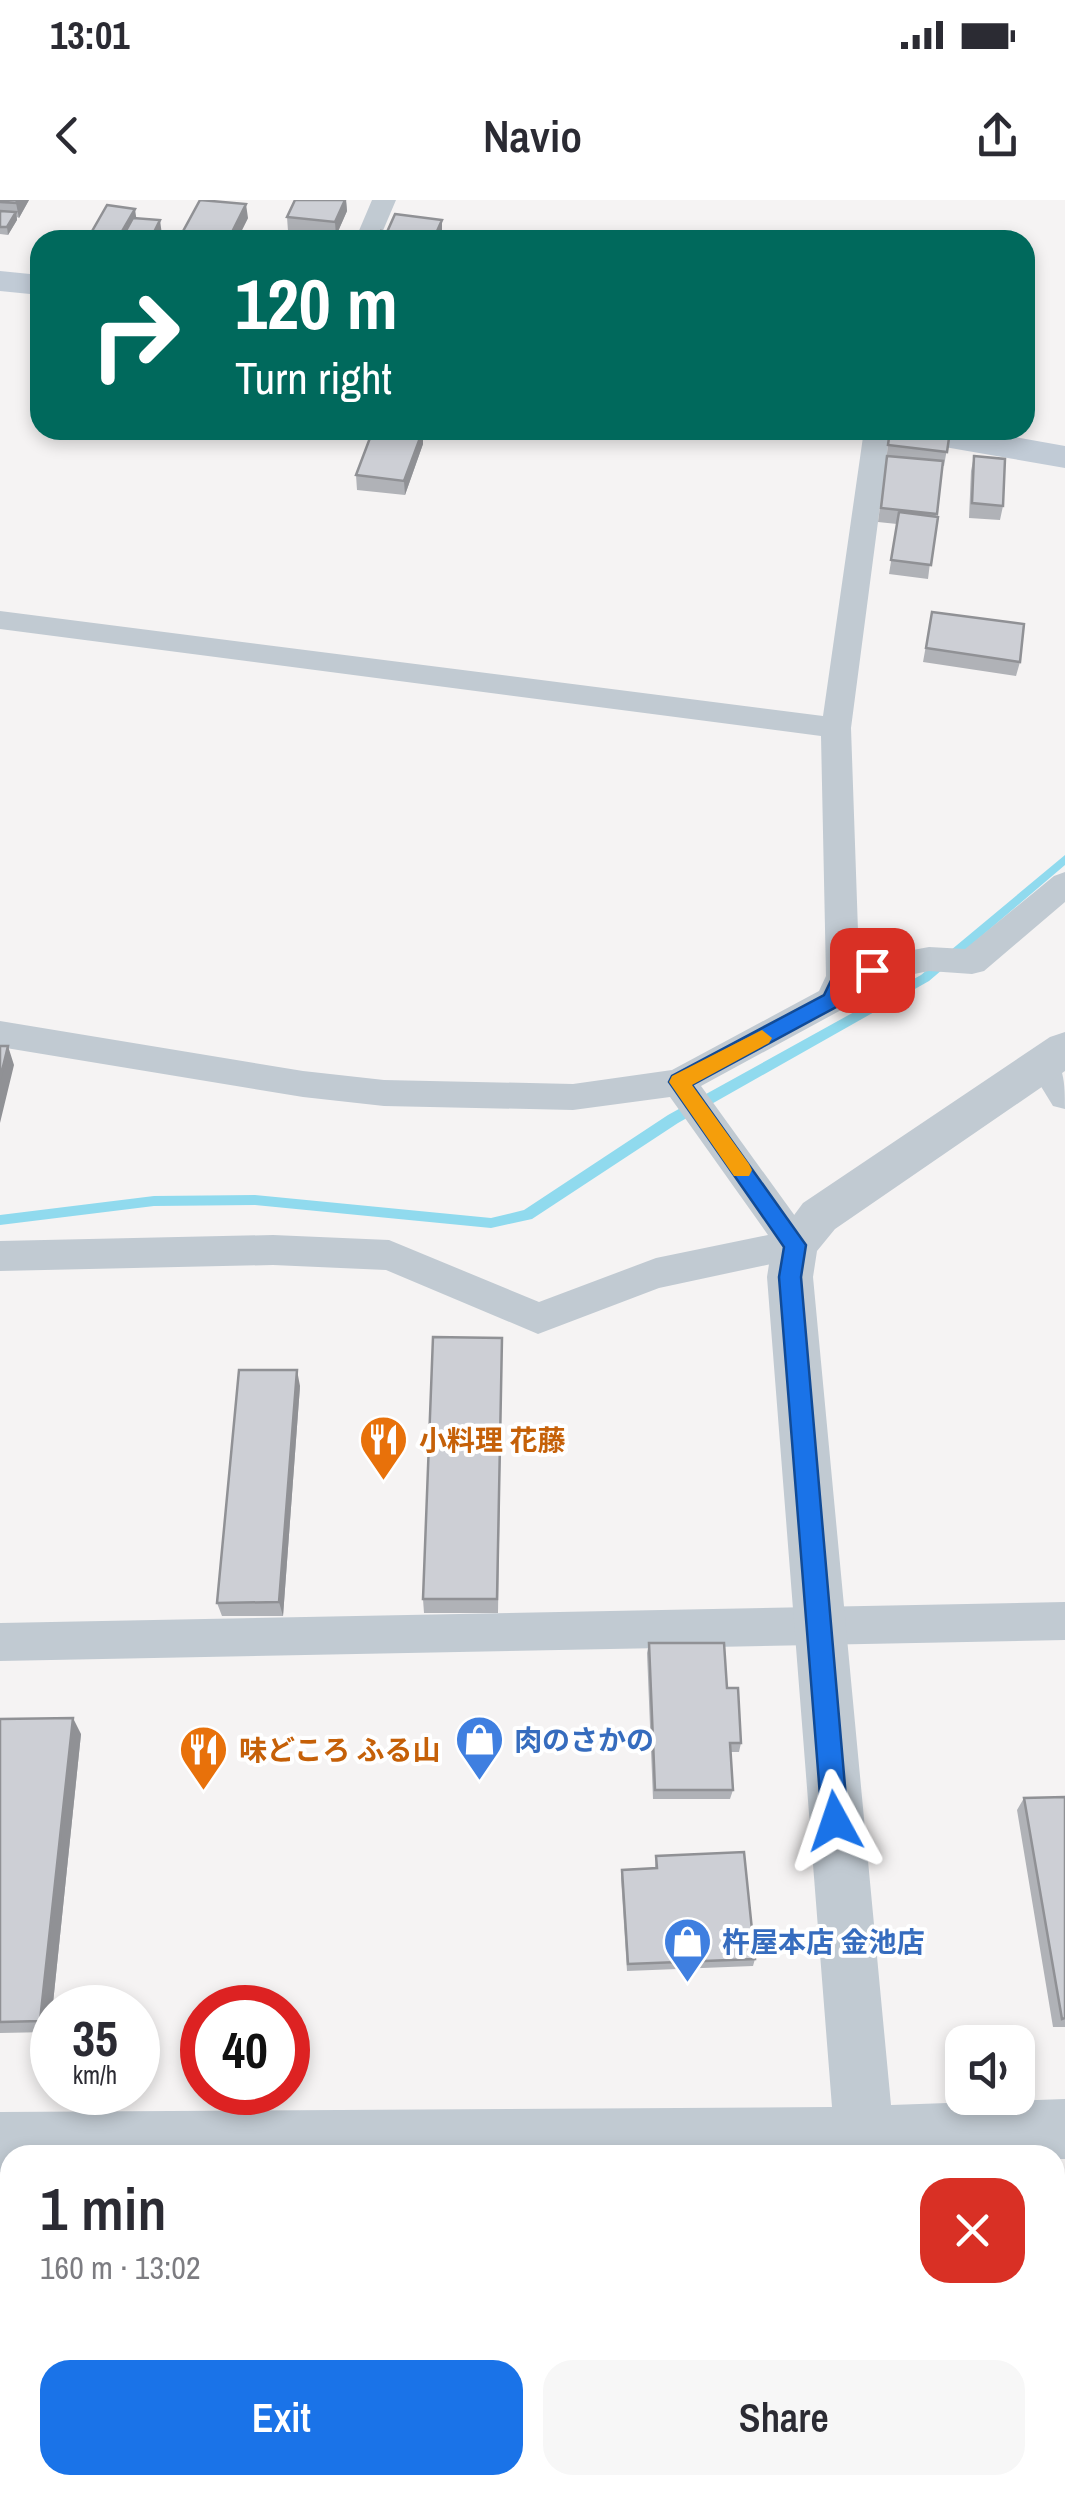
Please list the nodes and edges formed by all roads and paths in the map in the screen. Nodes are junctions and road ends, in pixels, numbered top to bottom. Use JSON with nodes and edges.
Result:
{"nodes":[{"id":1,"x":384,"y":200,"type":"edge"},
{"id":2,"x":371,"y":230,"type":"edge"},
{"id":3,"x":0,"y":281,"type":"edge"},
{"id":4,"x":30,"y":284,"type":"edge"},
{"id":5,"x":876,"y":440,"type":"edge"},
{"id":6,"x":970,"y":440,"type":"edge"},
{"id":7,"x":1065,"y":456,"type":"edge"},
{"id":8,"x":0,"y":620,"type":"edge"},
{"id":9,"x":836,"y":728,"type":"junction"},
{"id":10,"x":1065,"y":884,"type":"edge"},
{"id":11,"x":843,"y":976,"type":"junction"},
{"id":12,"x":0,"y":1034,"type":"edge"},
{"id":13,"x":1058,"y":1069,"type":"edge"},
{"id":14,"x":679,"y":1082,"type":"junction"},
{"id":15,"x":795,"y":1245,"type":"junction"},
{"id":16,"x":0,"y":1256,"type":"edge"},
{"id":17,"x":1065,"y":1621,"type":"edge"},
{"id":18,"x":817,"y":1624,"type":"junction"},
{"id":19,"x":0,"y":1642,"type":"edge"},
{"id":20,"x":1065,"y":2128,"type":"edge"},
{"id":21,"x":0,"y":2142,"type":"edge"},
{"id":22,"x":649,"y":2145,"type":"edge"},
{"id":23,"x":865,"y":2145,"type":"edge"},
{"id":24,"x":876,"y":2145,"type":"edge"}],
"edges":[{"from":1,"to":2,"type":"street"},
{"from":3,"to":4,"type":"main road"},
{"from":5,"to":9,"type":"street"},
{"from":6,"to":7,"type":"main road"},
{"from":8,"to":9,"type":"street"},
{"from":9,"to":11,"type":"street"},
{"from":10,"to":11,"type":"street"},
{"from":11,"to":14,"type":"street"},
{"from":12,"to":14,"type":"street"},
{"from":13,"to":15,"type":"street"},
{"from":14,"to":15,"type":"street"},
{"from":15,"to":16,"type":"street"},
{"from":15,"to":18,"type":"street"},
{"from":17,"to":18,"type":"street"},
{"from":18,"to":19,"type":"street"},
{"from":18,"to":23,"type":"street"},
{"from":20,"to":24,"type":"street"},
{"from":21,"to":22,"type":"street"}]}
